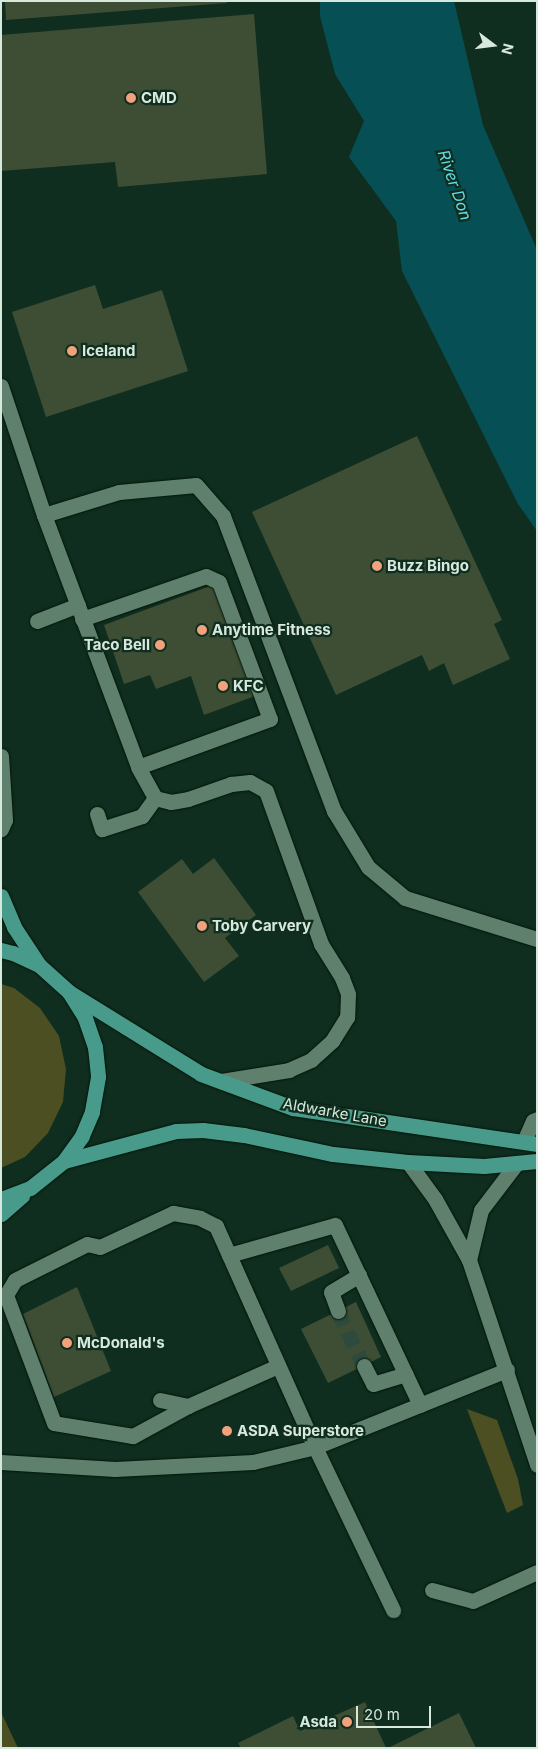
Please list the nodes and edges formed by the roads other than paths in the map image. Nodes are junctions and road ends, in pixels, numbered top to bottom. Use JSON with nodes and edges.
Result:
{"nodes":[{"id":1,"x":1,"y":386,"type":"edge"},
{"id":2,"x":44,"y":515,"type":"junction"},
{"id":3,"x":80,"y":612,"type":"junction"},
{"id":4,"x":37,"y":621,"type":"dead end"},
{"id":5,"x":1,"y":756,"type":"edge"},
{"id":6,"x":138,"y":767,"type":"junction"},
{"id":7,"x":155,"y":798,"type":"junction"},
{"id":8,"x":97,"y":814,"type":"dead end"},
{"id":9,"x":1,"y":829,"type":"edge"},
{"id":10,"x":1,"y":896,"type":"edge"},
{"id":11,"x":537,"y":939,"type":"edge"},
{"id":12,"x":1,"y":950,"type":"edge"},
{"id":13,"x":39,"y":965,"type":"junction"},
{"id":14,"x":69,"y":992,"type":"junction"},
{"id":15,"x":221,"y":1081,"type":"junction"},
{"id":16,"x":537,"y":1119,"type":"edge"},
{"id":17,"x":531,"y":1143,"type":"edge"},
{"id":18,"x":64,"y":1161,"type":"junction"},
{"id":19,"x":537,"y":1161,"type":"edge"},
{"id":20,"x":408,"y":1162,"type":"junction"},
{"id":21,"x":516,"y":1164,"type":"junction"},
{"id":22,"x":30,"y":1188,"type":"junction"},
{"id":23,"x":1,"y":1199,"type":"edge"},
{"id":24,"x":1,"y":1214,"type":"edge"},
{"id":25,"x":229,"y":1255,"type":"junction"},
{"id":26,"x":469,"y":1260,"type":"junction"},
{"id":27,"x":359,"y":1275,"type":"junction"},
{"id":28,"x":338,"y":1311,"type":"tunnel mouth"},
{"id":29,"x":278,"y":1366,"type":"junction"},
{"id":30,"x":364,"y":1366,"type":"tunnel mouth"},
{"id":31,"x":507,"y":1370,"type":"junction"},
{"id":32,"x":406,"y":1374,"type":"junction"},
{"id":33,"x":160,"y":1400,"type":"dead end"},
{"id":34,"x":420,"y":1405,"type":"junction"},
{"id":35,"x":188,"y":1406,"type":"junction"},
{"id":36,"x":315,"y":1447,"type":"junction"},
{"id":37,"x":1,"y":1462,"type":"edge"},
{"id":38,"x":537,"y":1465,"type":"edge"},
{"id":39,"x":537,"y":1572,"type":"edge"},
{"id":40,"x":432,"y":1590,"type":"dead end"},
{"id":41,"x":393,"y":1610,"type":"dead end"}],
"edges":[{"from":1,"to":2,"type":"street"},
{"from":2,"to":3,"type":"street"},
{"from":2,"to":11,"type":"street"},
{"from":3,"to":4,"type":"street"},
{"from":3,"to":6,"type":"street"},
{"from":3,"to":6,"type":"street"},
{"from":5,"to":9,"type":"street"},
{"from":6,"to":7,"type":"street"},
{"from":7,"to":8,"type":"street"},
{"from":7,"to":15,"type":"street"},
{"from":10,"to":13,"type":"main road"},
{"from":12,"to":13,"type":"main road"},
{"from":13,"to":14,"type":"main road"},
{"from":14,"to":15,"type":"main road","name":"Aldwarke Lane"},
{"from":14,"to":18,"type":"main road"},
{"from":15,"to":17,"type":"main road","name":"Aldwarke Lane"},
{"from":16,"to":17,"type":"street"},
{"from":18,"to":20,"type":"main road"},
{"from":18,"to":22,"type":"main road"},
{"from":19,"to":21,"type":"main road"},
{"from":20,"to":21,"type":"main road"},
{"from":20,"to":26,"type":"street"},
{"from":21,"to":26,"type":"street"},
{"from":22,"to":23,"type":"main road"},
{"from":22,"to":24,"type":"main road"},
{"from":25,"to":27,"type":"street"},
{"from":25,"to":29,"type":"street"},
{"from":25,"to":35,"type":"street"},
{"from":26,"to":31,"type":"street"},
{"from":27,"to":28,"type":"street"},
{"from":27,"to":32,"type":"street"},
{"from":29,"to":35,"type":"street"},
{"from":29,"to":36,"type":"street"},
{"from":30,"to":32,"type":"street"},
{"from":31,"to":34,"type":"street"},
{"from":31,"to":38,"type":"street"},
{"from":32,"to":34,"type":"street"},
{"from":33,"to":35,"type":"street"},
{"from":34,"to":36,"type":"street"},
{"from":36,"to":37,"type":"street"},
{"from":36,"to":41,"type":"street"},
{"from":39,"to":40,"type":"street"}]}
